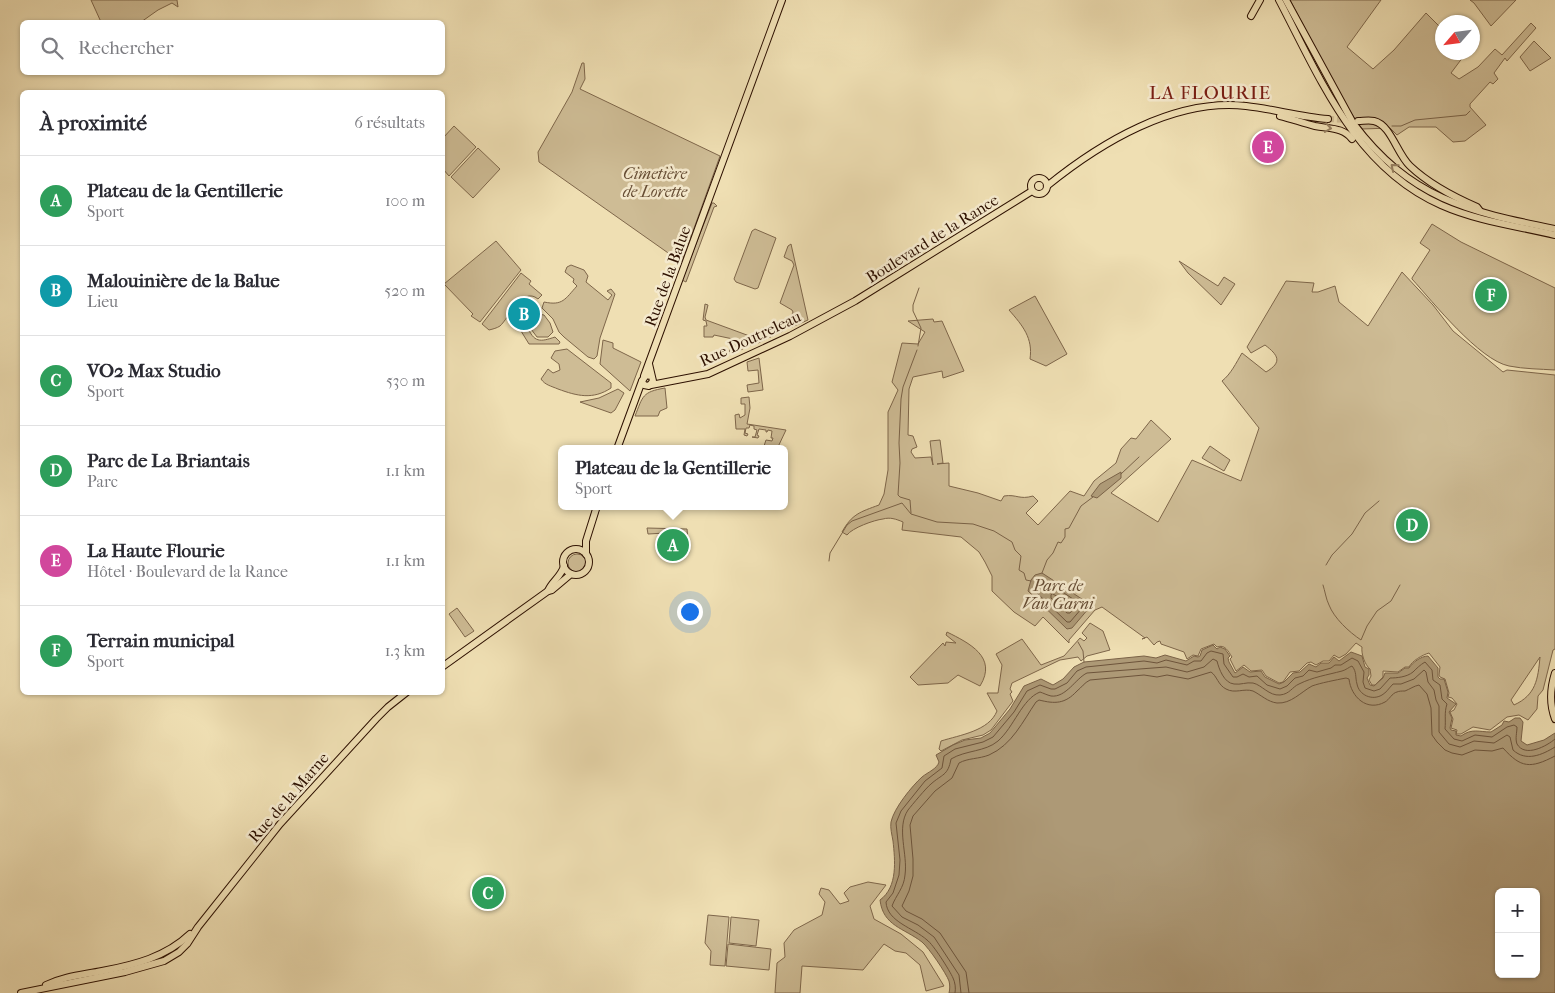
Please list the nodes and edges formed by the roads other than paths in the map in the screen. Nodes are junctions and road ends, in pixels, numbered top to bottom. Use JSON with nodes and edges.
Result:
{"nodes":[{"id":1,"x":782,"y":0,"type":"edge"},
{"id":2,"x":1260,"y":0,"type":"edge"},
{"id":3,"x":1279,"y":0,"type":"edge"},
{"id":4,"x":1286,"y":0,"type":"edge"},
{"id":5,"x":1251,"y":16,"type":"dead end"},
{"id":6,"x":1266,"y":108,"type":"junction"},
{"id":7,"x":1328,"y":119,"type":"tunnel mouth"},
{"id":8,"x":1360,"y":121,"type":"dead end"},
{"id":9,"x":1366,"y":150,"type":"junction"},
{"id":10,"x":1045,"y":183,"type":"junction"},
{"id":11,"x":1032,"y":190,"type":"junction"},
{"id":12,"x":1483,"y":214,"type":"junction"},
{"id":13,"x":1555,"y":229,"type":"edge"},
{"id":14,"x":1555,"y":234,"type":"edge"},
{"id":15,"x":845,"y":307,"type":"joint"},
{"id":16,"x":648,"y":380,"type":"junction"},
{"id":17,"x":619,"y":445,"type":"edge"},
{"id":18,"x":596,"y":510,"type":"edge"},
{"id":19,"x":586,"y":541,"type":"junction"},
{"id":20,"x":577,"y":549,"type":"junction"},
{"id":21,"x":586,"y":554,"type":"junction"},
{"id":22,"x":564,"y":566,"type":"junction"},
{"id":23,"x":571,"y":574,"type":"junction"},
{"id":24,"x":548,"y":591,"type":"junction"},
{"id":25,"x":445,"y":665,"type":"edge"},
{"id":26,"x":1555,"y":673,"type":"edge"},
{"id":27,"x":404,"y":695,"type":"edge"},
{"id":28,"x":1555,"y":719,"type":"edge"},
{"id":29,"x":21,"y":993,"type":"edge"}],
"edges":[{"from":1,"to":16,"type":"main road","name":"Rue de la Balue"},
{"from":2,"to":5,"type":"main road"},
{"from":3,"to":9,"type":"main road"},
{"from":12,"to":4,"type":"main road","one_way":true},
{"from":6,"to":7,"type":"main road"},
{"from":6,"to":9,"type":"main road","one_way":true},
{"from":6,"to":10,"type":"main road"},
{"from":8,"to":12,"type":"main road"},
{"from":9,"to":14,"type":"main road"},
{"from":10,"to":11,"type":"main road"},
{"from":10,"to":11,"type":"main road"},
{"from":11,"to":15,"type":"main road","name":"Boulevard de la Rance"},
{"from":12,"to":13,"type":"main road"},
{"from":15,"to":16,"type":"main road","name":"Rue Doutreleau"},
{"from":16,"to":17,"type":"main road","name":"Rue de la Balue"},
{"from":18,"to":19,"type":"main road"},
{"from":19,"to":20,"type":"main road"},
{"from":19,"to":21,"type":"main road"},
{"from":20,"to":21,"type":"main road"},
{"from":20,"to":22,"type":"main road"},
{"from":21,"to":23,"type":"main road"},
{"from":22,"to":23,"type":"main road"},
{"from":22,"to":24,"type":"main road"},
{"from":23,"to":24,"type":"main road"},
{"from":24,"to":25,"type":"main road"},
{"from":26,"to":28,"type":"main road"},
{"from":27,"to":29,"type":"main road","name":"Rue de la Marne"}]}
